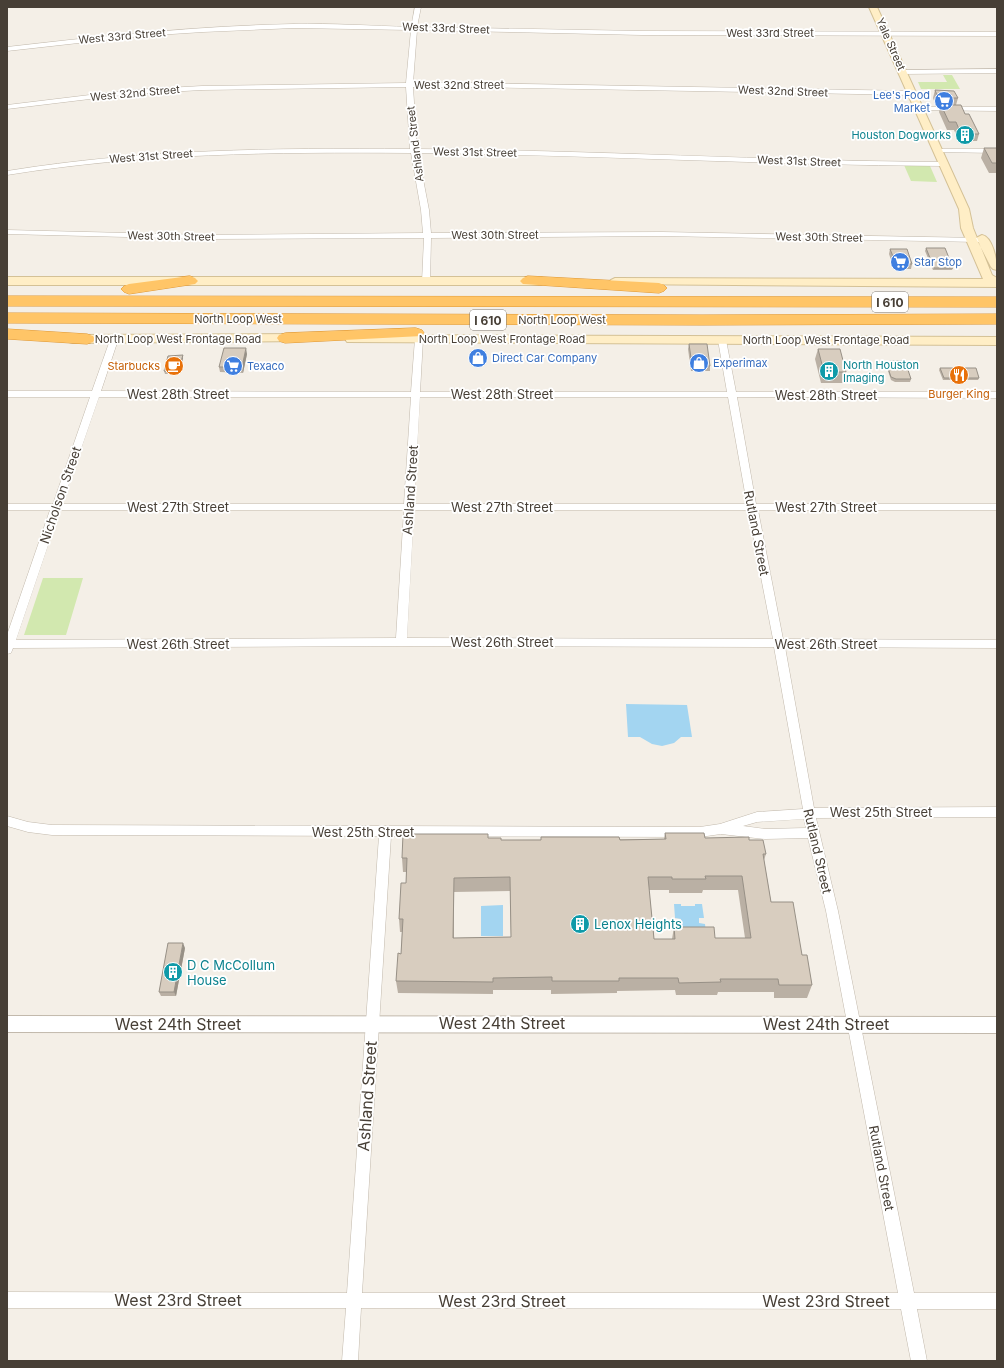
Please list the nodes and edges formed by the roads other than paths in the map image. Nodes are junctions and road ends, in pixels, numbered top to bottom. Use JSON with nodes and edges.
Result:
{"nodes":[{"id":1,"x":418,"y":7,"type":"edge"},
{"id":2,"x":873,"y":7,"type":"edge"},
{"id":3,"x":414,"y":27,"type":"junction"},
{"id":4,"x":886,"y":34,"type":"junction"},
{"id":5,"x":997,"y":34,"type":"edge"},
{"id":6,"x":7,"y":49,"type":"edge"},
{"id":7,"x":997,"y":71,"type":"edge"},
{"id":8,"x":903,"y":72,"type":"junction"},
{"id":9,"x":409,"y":85,"type":"junction"},
{"id":10,"x":912,"y":93,"type":"junction"},
{"id":11,"x":7,"y":107,"type":"edge"},
{"id":12,"x":919,"y":109,"type":"junction"},
{"id":13,"x":997,"y":109,"type":"edge"},
{"id":14,"x":414,"y":151,"type":"junction"},
{"id":15,"x":938,"y":151,"type":"junction"},
{"id":16,"x":997,"y":151,"type":"edge"},
{"id":17,"x":944,"y":164,"type":"junction"},
{"id":18,"x":7,"y":173,"type":"edge"},
{"id":19,"x":966,"y":214,"type":"junction"},
{"id":20,"x":7,"y":232,"type":"edge"},
{"id":21,"x":428,"y":235,"type":"junction"},
{"id":22,"x":971,"y":240,"type":"junction"},
{"id":23,"x":983,"y":240,"type":"junction"},
{"id":24,"x":997,"y":267,"type":"edge"},
{"id":25,"x":7,"y":281,"type":"edge"},
{"id":26,"x":190,"y":281,"type":"junction"},
{"id":27,"x":528,"y":281,"type":"junction"},
{"id":28,"x":426,"y":282,"type":"junction"},
{"id":29,"x":997,"y":283,"type":"edge"},
{"id":30,"x":7,"y":296,"type":"edge"},
{"id":31,"x":7,"y":301,"type":"edge"},
{"id":32,"x":819,"y":302,"type":"junction"},
{"id":33,"x":997,"y":302,"type":"edge"},
{"id":34,"x":7,"y":318,"type":"edge"},
{"id":35,"x":997,"y":319,"type":"edge"},
{"id":36,"x":702,"y":320,"type":"junction"},
{"id":37,"x":7,"y":334,"type":"edge"},
{"id":38,"x":285,"y":338,"type":"junction"},
{"id":39,"x":7,"y":339,"type":"edge"},
{"id":40,"x":87,"y":339,"type":"junction"},
{"id":41,"x":419,"y":339,"type":"junction"},
{"id":42,"x":114,"y":340,"type":"junction"},
{"id":43,"x":722,"y":340,"type":"junction"},
{"id":44,"x":997,"y":340,"type":"edge"},
{"id":45,"x":7,"y":394,"type":"edge"},
{"id":46,"x":94,"y":394,"type":"junction"},
{"id":47,"x":416,"y":394,"type":"junction"},
{"id":48,"x":732,"y":395,"type":"junction"},
{"id":49,"x":997,"y":395,"type":"edge"},
{"id":50,"x":7,"y":507,"type":"edge"},
{"id":51,"x":56,"y":507,"type":"junction"},
{"id":52,"x":408,"y":507,"type":"junction"},
{"id":53,"x":752,"y":507,"type":"junction"},
{"id":54,"x":997,"y":507,"type":"edge"},
{"id":55,"x":401,"y":642,"type":"junction"},
{"id":56,"x":779,"y":644,"type":"junction"},
{"id":57,"x":997,"y":644,"type":"edge"},
{"id":58,"x":8,"y":646,"type":"edge"},
{"id":59,"x":997,"y":812,"type":"edge"},
{"id":60,"x":809,"y":813,"type":"junction"},
{"id":61,"x":7,"y":821,"type":"edge"},
{"id":62,"x":720,"y":829,"type":"junction"},
{"id":63,"x":385,"y":832,"type":"junction"},
{"id":64,"x":813,"y":833,"type":"junction"},
{"id":65,"x":372,"y":1023,"type":"junction"},
{"id":66,"x":7,"y":1024,"type":"edge"},
{"id":67,"x":854,"y":1024,"type":"junction"},
{"id":68,"x":997,"y":1024,"type":"edge"},
{"id":69,"x":7,"y":1300,"type":"edge"},
{"id":70,"x":353,"y":1301,"type":"junction"},
{"id":71,"x":907,"y":1301,"type":"junction"},
{"id":72,"x":997,"y":1301,"type":"edge"},
{"id":73,"x":350,"y":1361,"type":"edge"},
{"id":74,"x":919,"y":1361,"type":"edge"}],
"edges":[{"from":1,"to":3,"type":"street","name":"Ashland Street"},
{"from":2,"to":4,"type":"main road","name":"Yale Street"},
{"from":3,"to":4,"type":"street","name":"West 33rd Street"},
{"from":3,"to":6,"type":"street","name":"West 33rd Street"},
{"from":3,"to":9,"type":"street","name":"Ashland Street"},
{"from":4,"to":5,"type":"street","name":"West 33rd Street"},
{"from":4,"to":8,"type":"main road","name":"Yale Street"},
{"from":7,"to":8,"type":"street"},
{"from":8,"to":10,"type":"main road","name":"Yale Street"},
{"from":9,"to":10,"type":"street","name":"West 32nd Street"},
{"from":9,"to":11,"type":"street","name":"West 32nd Street"},
{"from":9,"to":14,"type":"street","name":"Ashland Street"},
{"from":10,"to":12,"type":"main road","name":"Yale Street"},
{"from":12,"to":13,"type":"street"},
{"from":12,"to":15,"type":"main road","name":"Yale Street"},
{"from":14,"to":17,"type":"street","name":"West 31st Street"},
{"from":14,"to":18,"type":"street","name":"West 31st Street"},
{"from":14,"to":21,"type":"street","name":"Ashland Street"},
{"from":15,"to":16,"type":"street"},
{"from":15,"to":17,"type":"main road","name":"Yale Street"},
{"from":17,"to":19,"type":"main road","name":"Yale Street"},
{"from":19,"to":22,"type":"main road","name":"Yale Street"},
{"from":19,"to":23,"type":"main road","name":"Yale Street"},
{"from":20,"to":21,"type":"street","name":"West 30th Street"},
{"from":21,"to":22,"type":"street","name":"West 30th Street"},
{"from":21,"to":28,"type":"street","name":"Ashland Street"},
{"from":22,"to":23,"type":"street","name":"West 30th Street"},
{"from":22,"to":29,"type":"main road","name":"Yale Street"},
{"from":23,"to":24,"type":"main road","name":"Yale Street"},
{"from":25,"to":26,"type":"main road"},
{"from":26,"to":28,"type":"main road"},
{"from":26,"to":30,"type":"highway"},
{"from":27,"to":28,"type":"main road"},
{"from":27,"to":29,"type":"main road"},
{"from":27,"to":32,"type":"highway"},
{"from":31,"to":32,"type":"highway","name":"North Loop West","number":"I 610"},
{"from":32,"to":33,"type":"highway","name":"North Loop West","number":"I 610"},
{"from":34,"to":36,"type":"highway","name":"North Loop West","number":"I 610"},
{"from":35,"to":36,"type":"highway","name":"North Loop West","number":"I 610"},
{"from":36,"to":38,"type":"highway"},
{"from":37,"to":40,"type":"highway"},
{"from":38,"to":41,"type":"main road","name":"North Loop West Frontage Road"},
{"from":38,"to":42,"type":"main road","name":"North Loop West Frontage Road"},
{"from":39,"to":40,"type":"main road","name":"North Loop West Frontage Road"},
{"from":40,"to":42,"type":"main road","name":"North Loop West Frontage Road"},
{"from":41,"to":43,"type":"main road","name":"North Loop West Frontage Road"},
{"from":41,"to":47,"type":"street","name":"Ashland Street"},
{"from":42,"to":46,"type":"street","name":"Nicholson Street"},
{"from":43,"to":44,"type":"main road","name":"North Loop West Frontage Road"},
{"from":43,"to":48,"type":"street","name":"Rutland Street"},
{"from":45,"to":46,"type":"street","name":"West 28th Street"},
{"from":46,"to":47,"type":"street","name":"West 28th Street"},
{"from":46,"to":51,"type":"street","name":"Nicholson Street"},
{"from":47,"to":48,"type":"street","name":"West 28th Street"},
{"from":47,"to":52,"type":"street","name":"Ashland Street"},
{"from":48,"to":49,"type":"street","name":"West 28th Street"},
{"from":48,"to":53,"type":"street","name":"Rutland Street"},
{"from":50,"to":51,"type":"street","name":"West 27th Street"},
{"from":51,"to":52,"type":"street","name":"West 27th Street"},
{"from":51,"to":58,"type":"street","name":"Nicholson Street"},
{"from":52,"to":53,"type":"street","name":"West 27th Street"},
{"from":52,"to":55,"type":"street","name":"Ashland Street"},
{"from":53,"to":54,"type":"street","name":"West 27th Street"},
{"from":53,"to":56,"type":"street","name":"Rutland Street"},
{"from":55,"to":56,"type":"street","name":"West 26th Street"},
{"from":55,"to":58,"type":"street","name":"West 26th Street"},
{"from":56,"to":57,"type":"street","name":"West 26th Street"},
{"from":56,"to":60,"type":"street","name":"Rutland Street"},
{"from":59,"to":60,"type":"street","name":"West 25th Street"},
{"from":60,"to":62,"type":"street","name":"West 25th Street"},
{"from":60,"to":64,"type":"street","name":"Rutland Street"},
{"from":61,"to":63,"type":"street","name":"West 25th Street"},
{"from":62,"to":63,"type":"street","name":"West 25th Street"},
{"from":62,"to":64,"type":"street","name":"West 25th Street"},
{"from":63,"to":65,"type":"street","name":"Ashland Street"},
{"from":64,"to":67,"type":"street","name":"Rutland Street"},
{"from":65,"to":66,"type":"street","name":"West 24th Street"},
{"from":65,"to":67,"type":"street","name":"West 24th Street"},
{"from":65,"to":70,"type":"street","name":"Ashland Street"},
{"from":67,"to":68,"type":"street","name":"West 24th Street"},
{"from":67,"to":71,"type":"street","name":"Rutland Street"},
{"from":69,"to":70,"type":"street","name":"West 23rd Street"},
{"from":70,"to":71,"type":"street","name":"West 23rd Street"},
{"from":70,"to":73,"type":"street","name":"Ashland Street"},
{"from":71,"to":72,"type":"street","name":"West 23rd Street"},
{"from":71,"to":74,"type":"street","name":"Rutland Street"}]}
